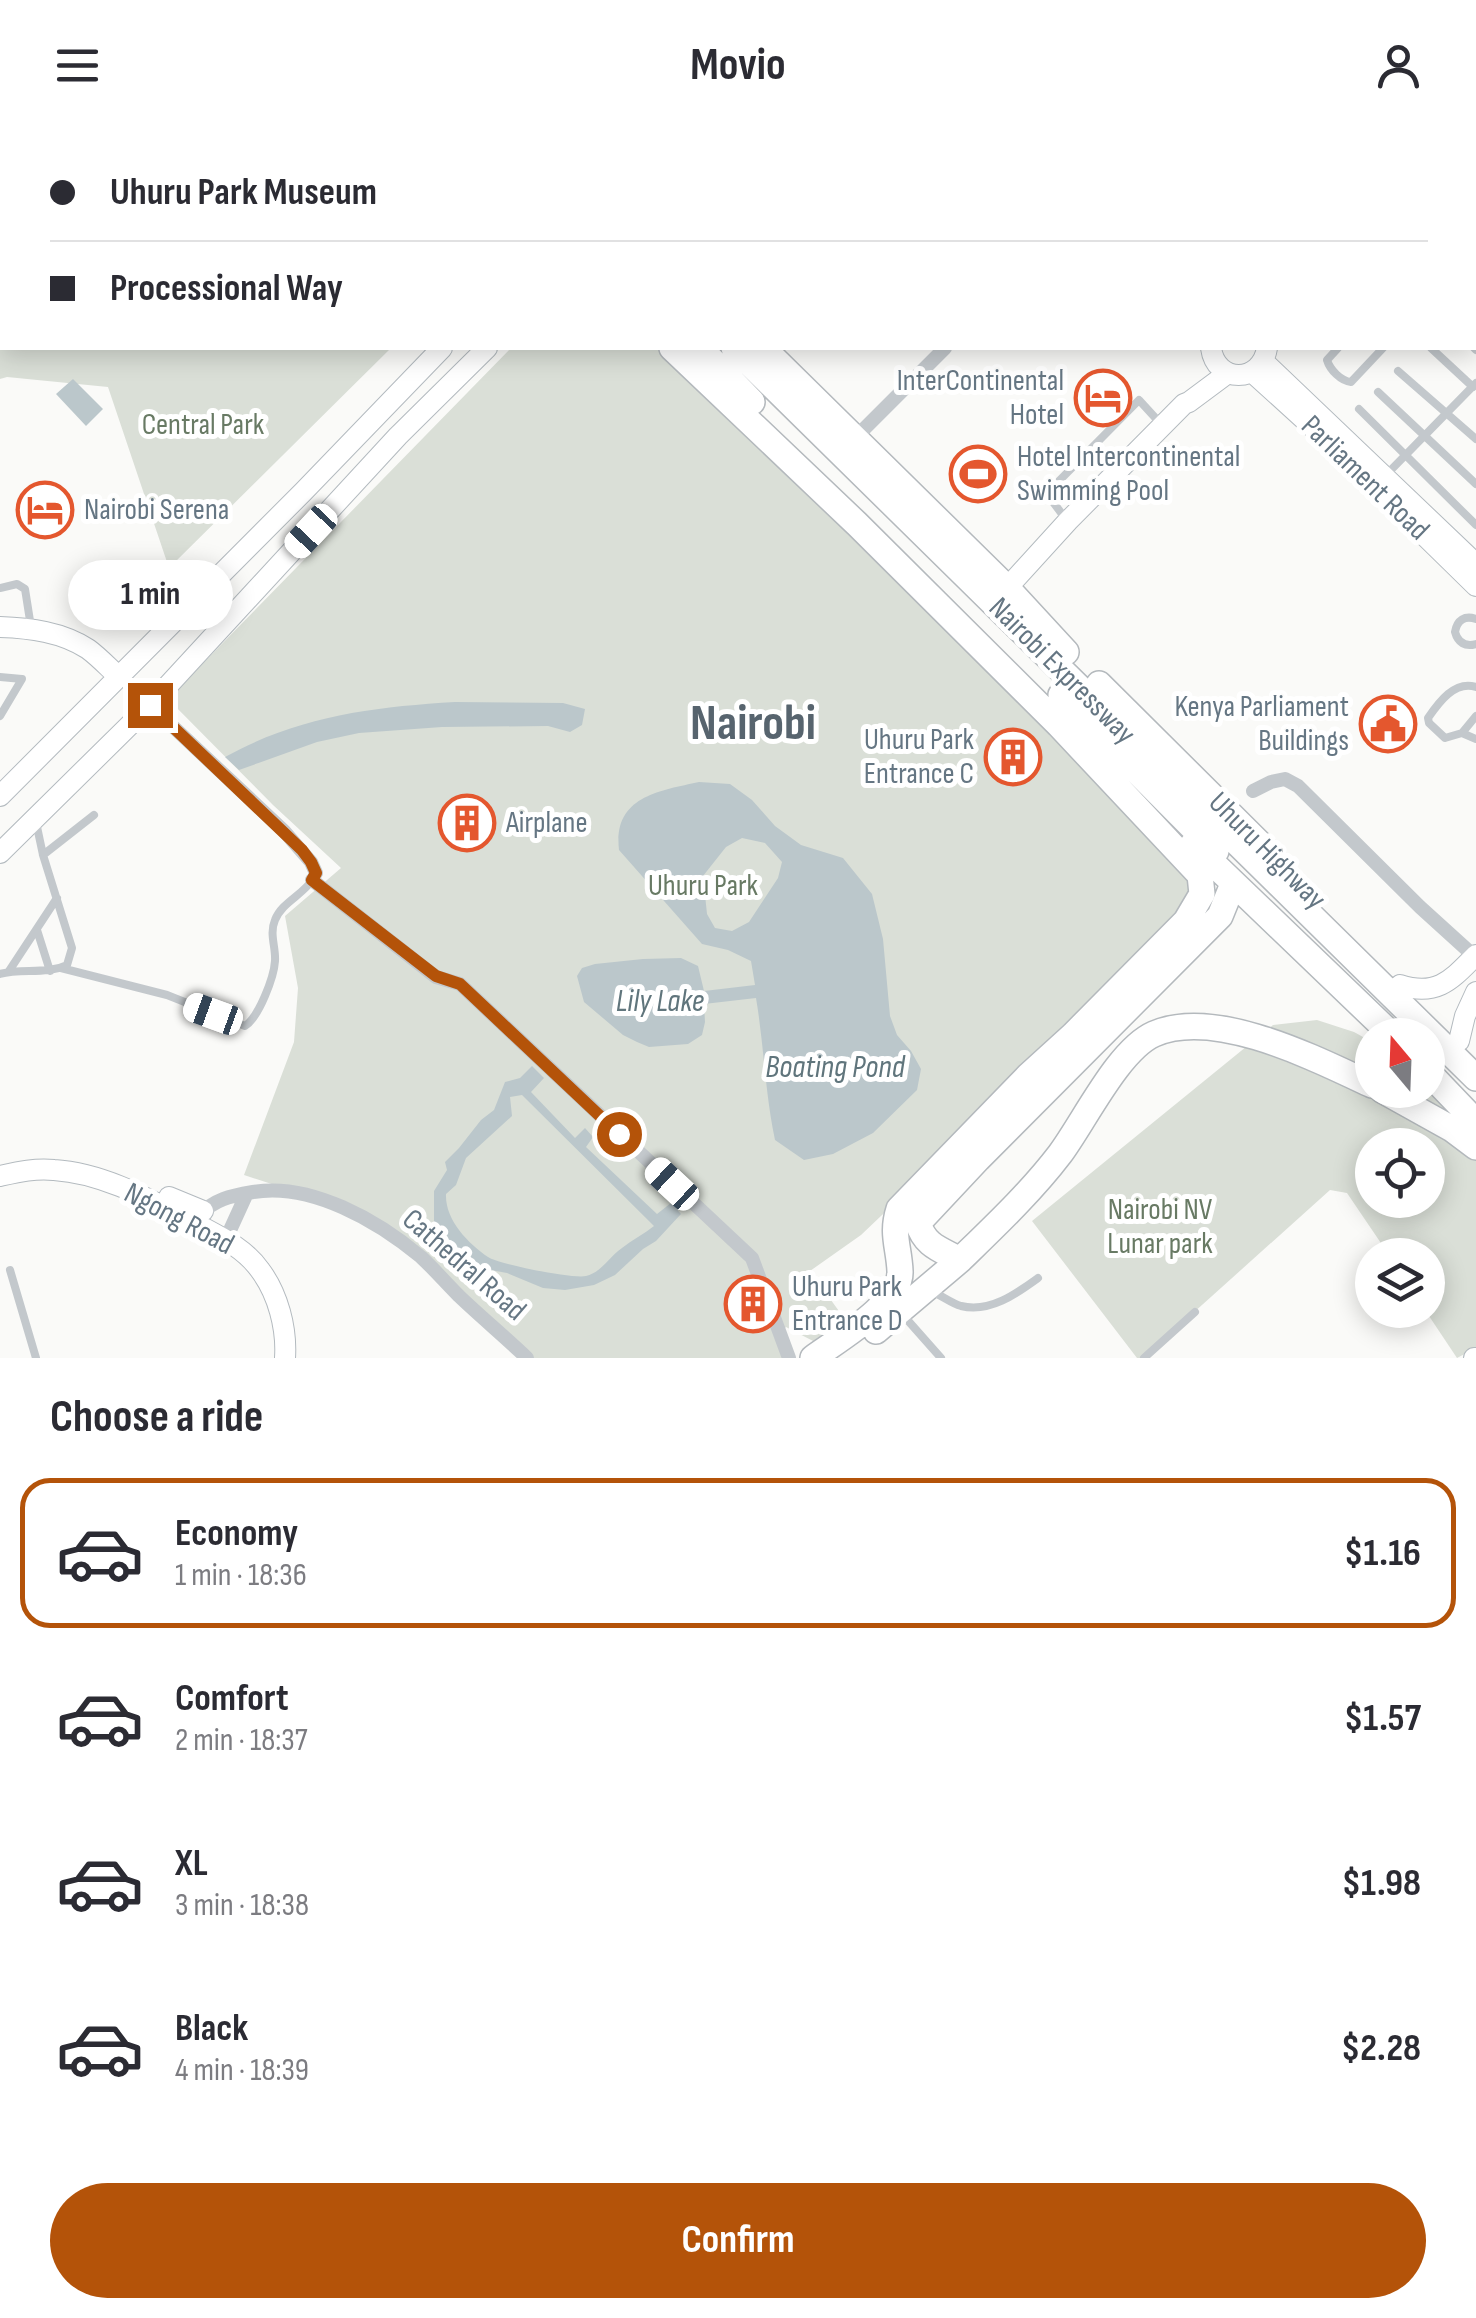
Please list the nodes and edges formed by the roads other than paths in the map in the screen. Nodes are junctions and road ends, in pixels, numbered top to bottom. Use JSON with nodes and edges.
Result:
{"nodes":[{"id":1,"x":440,"y":350,"type":"edge"},
{"id":2,"x":485,"y":350,"type":"edge"},
{"id":3,"x":674,"y":350,"type":"edge"},
{"id":4,"x":702,"y":350,"type":"edge"},
{"id":5,"x":715,"y":350,"type":"edge"},
{"id":6,"x":736,"y":350,"type":"edge"},
{"id":7,"x":765,"y":350,"type":"edge"},
{"id":8,"x":943,"y":350,"type":"edge"},
{"id":9,"x":1336,"y":350,"type":"edge"},
{"id":10,"x":1381,"y":350,"type":"edge"},
{"id":11,"x":1433,"y":350,"type":"edge"},
{"id":12,"x":1261,"y":360,"type":"edge"},
{"id":13,"x":1218,"y":361,"type":"edge"},
{"id":14,"x":1398,"y":371,"type":"dead end"},
{"id":15,"x":1475,"y":386,"type":"edge"},
{"id":16,"x":1378,"y":392,"type":"dead end"},
{"id":17,"x":1358,"y":409,"type":"dead end"},
{"id":18,"x":1447,"y":412,"type":"junction"},
{"id":19,"x":1162,"y":425,"type":"junction"},
{"id":20,"x":1424,"y":436,"type":"junction"},
{"id":21,"x":855,"y":438,"type":"junction"},
{"id":22,"x":1476,"y":439,"type":"edge"},
{"id":23,"x":1406,"y":456,"type":"junction"},
{"id":24,"x":1381,"y":482,"type":"junction"},
{"id":25,"x":1476,"y":484,"type":"edge"},
{"id":26,"x":1414,"y":514,"type":"junction"},
{"id":27,"x":1068,"y":521,"type":"junction"},
{"id":28,"x":1476,"y":525,"type":"edge"},
{"id":29,"x":264,"y":531,"type":"junction"},
{"id":30,"x":289,"y":554,"type":"junction"},
{"id":31,"x":1476,"y":564,"type":"edge"},
{"id":32,"x":1476,"y":586,"type":"edge"},
{"id":33,"x":0,"y":588,"type":"edge"},
{"id":34,"x":1007,"y":588,"type":"junction"},
{"id":35,"x":1476,"y":618,"type":"edge"},
{"id":36,"x":0,"y":626,"type":"edge"},
{"id":37,"x":31,"y":628,"type":"junction"},
{"id":38,"x":1476,"y":644,"type":"edge"},
{"id":39,"x":0,"y":677,"type":"edge"},
{"id":40,"x":119,"y":677,"type":"junction"},
{"id":41,"x":1476,"y":687,"type":"edge"},
{"id":42,"x":150,"y":705,"type":"junction"},
{"id":43,"x":1,"y":715,"type":"edge"},
{"id":44,"x":1476,"y":716,"type":"edge"},
{"id":45,"x":1462,"y":733,"type":"junction"},
{"id":46,"x":1476,"y":739,"type":"edge"},
{"id":47,"x":1253,"y":791,"type":"dead end"},
{"id":48,"x":0,"y":796,"type":"edge"},
{"id":49,"x":94,"y":816,"type":"dead end"},
{"id":50,"x":36,"y":818,"type":"junction"},
{"id":51,"x":0,"y":852,"type":"edge"},
{"id":52,"x":43,"y":855,"type":"junction"},
{"id":53,"x":314,"y":877,"type":"junction"},
{"id":54,"x":1233,"y":884,"type":"junction"},
{"id":55,"x":57,"y":898,"type":"junction"},
{"id":56,"x":36,"y":930,"type":"junction"},
{"id":57,"x":1475,"y":955,"type":"edge"},
{"id":58,"x":61,"y":968,"type":"junction"},
{"id":59,"x":50,"y":971,"type":"junction"},
{"id":60,"x":5,"y":973,"type":"edge"},
{"id":61,"x":1400,"y":985,"type":"junction"},
{"id":62,"x":1476,"y":992,"type":"edge"},
{"id":63,"x":1374,"y":1018,"type":"edge"},
{"id":64,"x":1383,"y":1018,"type":"edge"},
{"id":65,"x":1468,"y":1048,"type":"edge"},
{"id":66,"x":1355,"y":1077,"type":"edge"},
{"id":67,"x":1476,"y":1078,"type":"edge"},
{"id":68,"x":1445,"y":1079,"type":"edge"},
{"id":69,"x":1445,"y":1090,"type":"edge"},
{"id":70,"x":1414,"y":1108,"type":"edge"},
{"id":71,"x":1476,"y":1110,"type":"edge"},
{"id":72,"x":1476,"y":1122,"type":"edge"},
{"id":73,"x":1476,"y":1147,"type":"edge"},
{"id":74,"x":0,"y":1165,"type":"edge"},
{"id":75,"x":0,"y":1176,"type":"edge"},
{"id":76,"x":246,"y":1193,"type":"junction"},
{"id":77,"x":198,"y":1216,"type":"junction"},
{"id":78,"x":226,"y":1240,"type":"junction"},
{"id":79,"x":960,"y":1260,"type":"junction"},
{"id":80,"x":10,"y":1270,"type":"dead end"},
{"id":81,"x":1038,"y":1278,"type":"dead end"},
{"id":82,"x":927,"y":1289,"type":"junction"},
{"id":83,"x":900,"y":1312,"type":"junction"},
{"id":84,"x":1195,"y":1312,"type":"dead end"},
{"id":85,"x":36,"y":1358,"type":"edge"},
{"id":86,"x":285,"y":1358,"type":"edge"},
{"id":87,"x":527,"y":1358,"type":"edge"},
{"id":88,"x":789,"y":1358,"type":"edge"},
{"id":89,"x":812,"y":1358,"type":"edge"},
{"id":90,"x":842,"y":1358,"type":"edge"},
{"id":91,"x":941,"y":1358,"type":"edge"},
{"id":92,"x":1144,"y":1358,"type":"edge"}],
"edges":[{"from":1,"to":29,"type":"main road"},
{"from":2,"to":30,"type":"main road"},
{"from":3,"to":89,"type":"highway"},
{"from":4,"to":54,"type":"highway","name":"Uhuru Highway"},
{"from":5,"to":64,"type":"highway","name":"Nairobi Expressway"},
{"from":6,"to":67,"type":"highway","name":"Nairobi Expressway"},
{"from":7,"to":21,"type":"highway","name":"Uhuru Highway"},
{"from":8,"to":21,"type":"street"},
{"from":9,"to":10,"type":"lane"},
{"from":11,"to":15,"type":"lane"},
{"from":12,"to":13,"type":"main road"},
{"from":12,"to":24,"type":"main road","name":"Parliament Road"},
{"from":13,"to":19,"type":"main road"},
{"from":14,"to":18,"type":"lane"},
{"from":15,"to":18,"type":"lane"},
{"from":16,"to":20,"type":"lane"},
{"from":17,"to":23,"type":"lane"},
{"from":18,"to":20,"type":"lane"},
{"from":18,"to":22,"type":"lane"},
{"from":19,"to":27,"type":"main road"},
{"from":19,"to":27,"type":"lane"},
{"from":20,"to":23,"type":"lane"},
{"from":20,"to":25,"type":"lane"},
{"from":21,"to":34,"type":"highway","name":"Uhuru Highway"},
{"from":23,"to":24,"type":"lane"},
{"from":23,"to":28,"type":"lane"},
{"from":24,"to":26,"type":"main road","name":"Parliament Road"},
{"from":26,"to":31,"type":"main road","name":"Parliament Road"},
{"from":26,"to":32,"type":"main road","name":"Parliament Road"},
{"from":27,"to":34,"type":"main road"},
{"from":29,"to":30,"type":"main road"},
{"from":29,"to":40,"type":"main road"},
{"from":30,"to":42,"type":"main road"},
{"from":33,"to":37,"type":"lane"},
{"from":34,"to":61,"type":"highway","name":"Uhuru Highway"},
{"from":35,"to":38,"type":"lane"},
{"from":36,"to":37,"type":"main road"},
{"from":37,"to":40,"type":"main road"},
{"from":39,"to":43,"type":"lane"},
{"from":40,"to":48,"type":"main road"},
{"from":41,"to":45,"type":"lane"},
{"from":42,"to":50,"type":"main road"},
{"from":42,"to":53,"type":"street"},
{"from":44,"to":45,"type":"lane"},
{"from":45,"to":46,"type":"lane"},
{"from":47,"to":57,"type":"street"},
{"from":49,"to":52,"type":"lane"},
{"from":50,"to":51,"type":"main road"},
{"from":50,"to":52,"type":"lane"},
{"from":52,"to":55,"type":"lane"},
{"from":53,"to":58,"type":"lane"},
{"from":53,"to":88,"type":"street"},
{"from":54,"to":63,"type":"highway","name":"Uhuru Highway"},
{"from":54,"to":79,"type":"highway"},
{"from":55,"to":56,"type":"lane"},
{"from":55,"to":58,"type":"lane"},
{"from":56,"to":59,"type":"lane"},
{"from":56,"to":60,"type":"lane"},
{"from":57,"to":61,"type":"main road"},
{"from":58,"to":59,"type":"lane"},
{"from":59,"to":60,"type":"lane"},
{"from":61,"to":65,"type":"highway","name":"Uhuru Highway"},
{"from":62,"to":65,"type":"main road"},
{"from":66,"to":79,"type":"highway"},
{"from":68,"to":71,"type":"highway"},
{"from":69,"to":72,"type":"highway"},
{"from":70,"to":73,"type":"highway"},
{"from":74,"to":77,"type":"main road"},
{"from":75,"to":77,"type":"main road","name":"Ngong Road"},
{"from":76,"to":77,"type":"street","name":"Cathedral Road"},
{"from":76,"to":78,"type":"street"},
{"from":76,"to":87,"type":"street","name":"Cathedral Road"},
{"from":77,"to":78,"type":"main road","name":"Ngong Road"},
{"from":78,"to":86,"type":"main road","name":"Ngong Road"},
{"from":79,"to":82,"type":"highway"},
{"from":80,"to":85,"type":"lane"},
{"from":81,"to":82,"type":"lane"},
{"from":82,"to":83,"type":"highway"},
{"from":83,"to":90,"type":"highway"},
{"from":83,"to":91,"type":"lane"},
{"from":84,"to":92,"type":"lane"}]}
